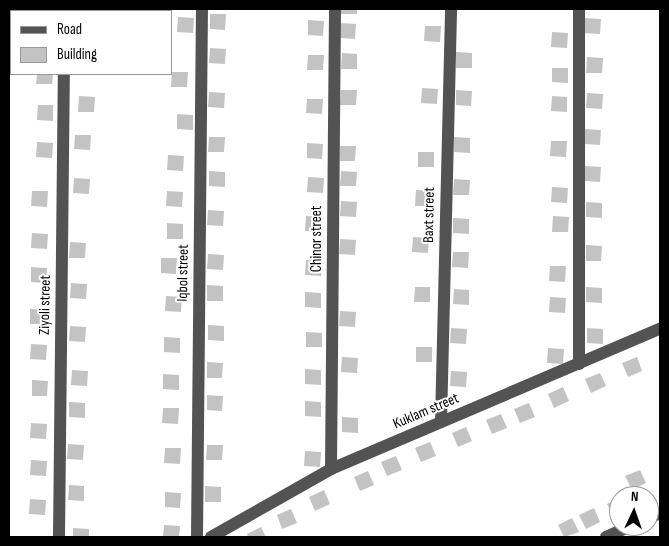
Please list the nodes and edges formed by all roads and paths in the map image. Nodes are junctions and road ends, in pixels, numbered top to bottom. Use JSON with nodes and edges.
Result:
{"nodes":[{"id":1,"x":202,"y":9,"type":"edge"},
{"id":2,"x":335,"y":9,"type":"edge"},
{"id":3,"x":451,"y":9,"type":"edge"},
{"id":4,"x":579,"y":9,"type":"edge"},
{"id":5,"x":64,"y":75,"type":"edge"},
{"id":6,"x":660,"y":329,"type":"edge"},
{"id":7,"x":580,"y":364,"type":"junction"},
{"id":8,"x":441,"y":422,"type":"junction"},
{"id":9,"x":331,"y":469,"type":"junction"},
{"id":10,"x":59,"y":537,"type":"edge"},
{"id":11,"x":196,"y":537,"type":"edge"},
{"id":12,"x":211,"y":537,"type":"edge"}],
"edges":[{"from":1,"to":11,"type":"street","name":"Iqbol street"},
{"from":2,"to":9,"type":"street","name":"Chinor street"},
{"from":3,"to":8,"type":"street","name":"Baxt street"},
{"from":4,"to":7,"type":"street"},
{"from":5,"to":10,"type":"street","name":"Ziyoli street"},
{"from":6,"to":7,"type":"street","name":"Kuklam street"},
{"from":7,"to":8,"type":"street","name":"Kuklam street"},
{"from":8,"to":9,"type":"street","name":"Kuklam street"},
{"from":9,"to":12,"type":"street","name":"Kuklam street"}]}
